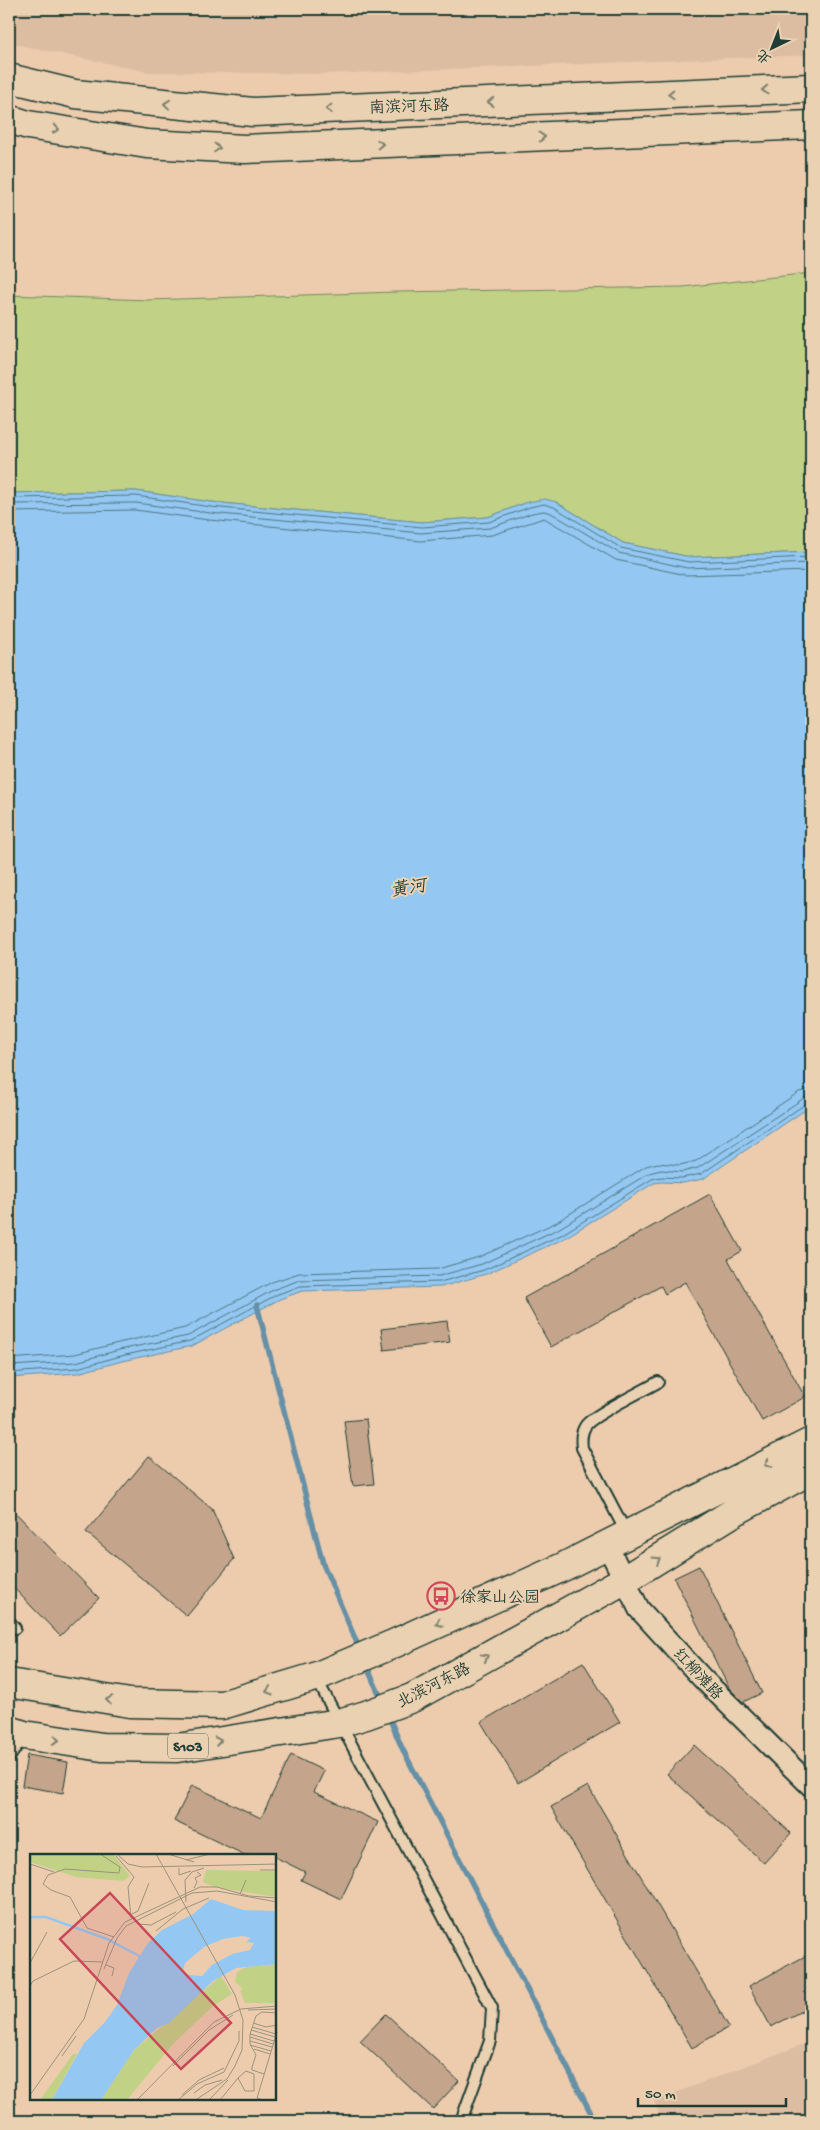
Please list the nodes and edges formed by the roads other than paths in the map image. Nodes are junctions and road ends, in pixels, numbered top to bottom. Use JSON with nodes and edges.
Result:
{"nodes":[{"id":1,"x":9,"y":78,"type":"edge"},
{"id":2,"x":811,"y":88,"type":"edge"},
{"id":3,"x":9,"y":119,"type":"edge"},
{"id":4,"x":811,"y":125,"type":"edge"},
{"id":5,"x":658,"y":1382,"type":"dead end"},
{"id":6,"x":811,"y":1442,"type":"edge"},
{"id":7,"x":811,"y":1470,"type":"edge"},
{"id":8,"x":617,"y":1540,"type":"junction"},
{"id":9,"x":624,"y":1580,"type":"junction"},
{"id":10,"x":315,"y":1677,"type":"junction"},
{"id":11,"x":9,"y":1683,"type":"edge"},
{"id":12,"x":339,"y":1723,"type":"junction"},
{"id":13,"x":16,"y":1732,"type":"edge"},
{"id":14,"x":9,"y":1758,"type":"edge"},
{"id":15,"x":811,"y":1786,"type":"edge"},
{"id":16,"x":461,"y":2121,"type":"edge"}],
"edges":[{"from":2,"to":1,"type":"main road","name":"南滨河东路","one_way":true},
{"from":3,"to":4,"type":"main road","one_way":true},
{"from":5,"to":8,"type":"lane"},
{"from":6,"to":8,"type":"main road","one_way":true},
{"from":9,"to":7,"type":"main road","name":"北滨河东路","one_way":true},
{"from":8,"to":9,"type":"street","name":"红柳滩路"},
{"from":8,"to":10,"type":"main road","one_way":true},
{"from":12,"to":9,"type":"main road","name":"北滨河东路","number":"S103","one_way":true},
{"from":9,"to":15,"type":"street","name":"红柳滩路"},
{"from":10,"to":11,"type":"main road","one_way":true},
{"from":10,"to":12,"type":"lane"},
{"from":13,"to":12,"type":"main road","name":"北滨河东路","number":"S103","one_way":true},
{"from":12,"to":16,"type":"lane"},
{"from":13,"to":14,"type":"lane"}]}
